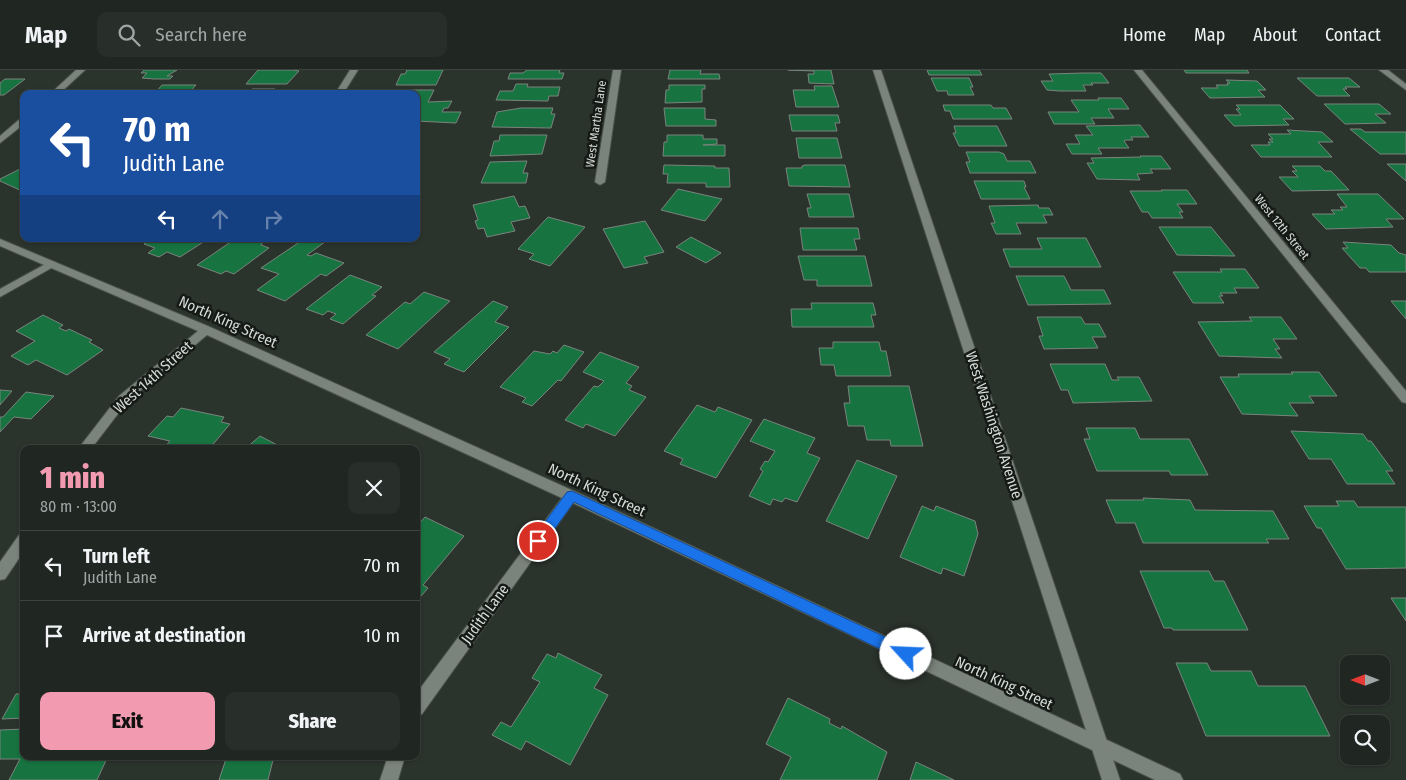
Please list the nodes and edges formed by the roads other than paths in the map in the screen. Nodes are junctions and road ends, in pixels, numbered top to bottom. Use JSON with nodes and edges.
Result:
{"nodes":[{"id":1,"x":81,"y":70,"type":"edge"},
{"id":2,"x":354,"y":70,"type":"edge"},
{"id":3,"x":617,"y":70,"type":"edge"},
{"id":4,"x":877,"y":70,"type":"edge"},
{"id":5,"x":1138,"y":70,"type":"edge"},
{"id":6,"x":1383,"y":70,"type":"edge"},
{"id":7,"x":1406,"y":88,"type":"edge"},
{"id":8,"x":58,"y":90,"type":"edge"},
{"id":9,"x":342,"y":90,"type":"edge"},
{"id":10,"x":20,"y":123,"type":"edge"},
{"id":11,"x":0,"y":140,"type":"edge"},
{"id":12,"x":600,"y":182,"type":"dead end"},
{"id":13,"x":0,"y":242,"type":"edge"},
{"id":14,"x":50,"y":264,"type":"junction"},
{"id":15,"x":0,"y":294,"type":"edge"},
{"id":16,"x":206,"y":330,"type":"junction"},
{"id":17,"x":1406,"y":399,"type":"edge"},
{"id":18,"x":87,"y":445,"type":"edge"},
{"id":19,"x":572,"y":496,"type":"junction"},
{"id":20,"x":20,"y":545,"type":"edge"},
{"id":21,"x":0,"y":574,"type":"edge"},
{"id":22,"x":420,"y":703,"type":"edge"},
{"id":23,"x":1101,"y":747,"type":"junction"},
{"id":24,"x":396,"y":760,"type":"edge"},
{"id":25,"x":389,"y":780,"type":"edge"},
{"id":26,"x":1111,"y":780,"type":"edge"},
{"id":27,"x":1174,"y":780,"type":"edge"}],
"edges":[{"from":1,"to":8,"type":"street"},
{"from":2,"to":9,"type":"street"},
{"from":3,"to":12,"type":"street","name":"West Martha Lane"},
{"from":4,"to":23,"type":"street","name":"West Washington Avenue"},
{"from":5,"to":17,"type":"street","name":"West 12th Street"},
{"from":6,"to":7,"type":"street"},
{"from":10,"to":11,"type":"street"},
{"from":13,"to":14,"type":"street","name":"North King Street"},
{"from":14,"to":15,"type":"street"},
{"from":14,"to":16,"type":"street","name":"North King Street"},
{"from":16,"to":18,"type":"street","name":"West 14th Street"},
{"from":16,"to":19,"type":"street","name":"North King Street"},
{"from":19,"to":22,"type":"street","name":"Judith Lane"},
{"from":19,"to":23,"type":"street","name":"North King Street"},
{"from":20,"to":21,"type":"street"},
{"from":23,"to":26,"type":"street","name":"West Washington Avenue"},
{"from":23,"to":27,"type":"street","name":"North King Street"},
{"from":24,"to":25,"type":"street"}]}
